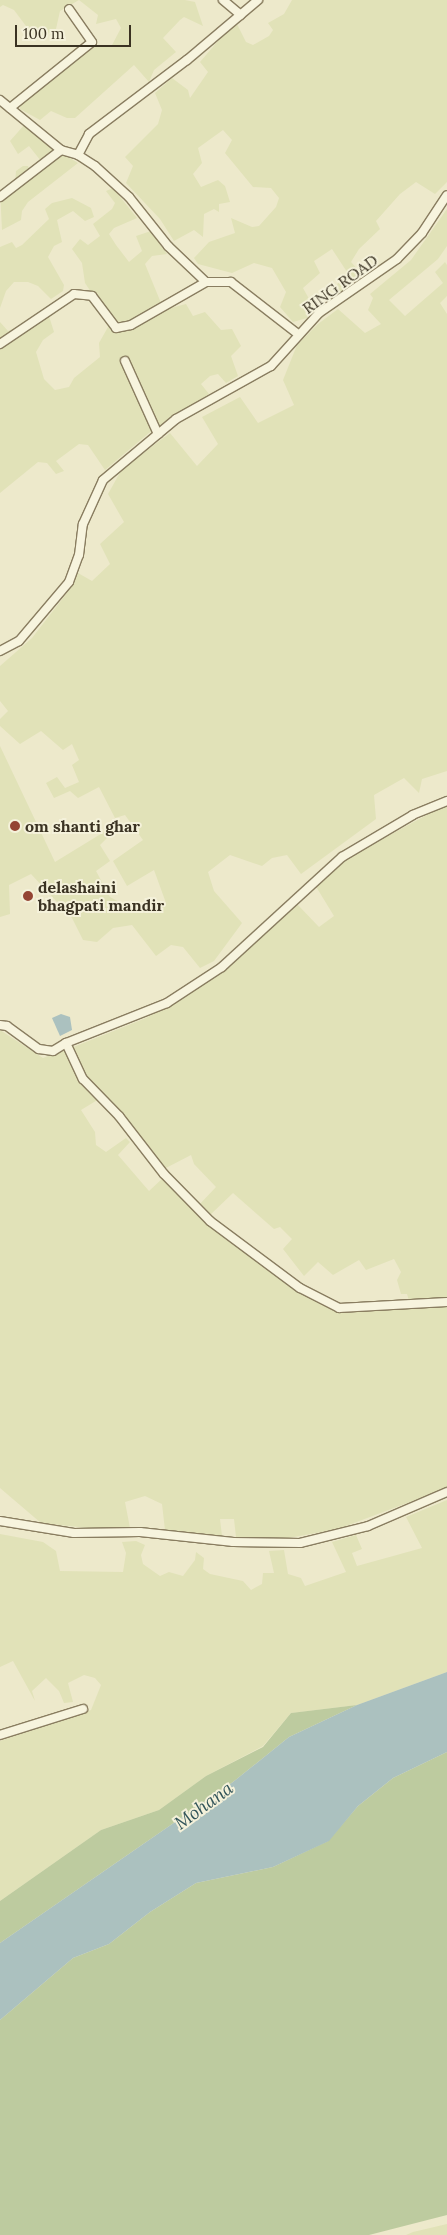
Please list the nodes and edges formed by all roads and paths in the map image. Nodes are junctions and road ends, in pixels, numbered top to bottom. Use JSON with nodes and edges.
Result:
{"nodes":[{"id":1,"x":223,"y":0,"type":"edge"},
{"id":2,"x":258,"y":0,"type":"edge"},
{"id":3,"x":69,"y":9,"type":"dead end"},
{"id":4,"x":241,"y":15,"type":"junction"},
{"id":5,"x":0,"y":100,"type":"edge"},
{"id":6,"x":10,"y":108,"type":"junction"},
{"id":7,"x":60,"y":150,"type":"junction"},
{"id":8,"x":78,"y":155,"type":"junction"},
{"id":9,"x":447,"y":195,"type":"edge"},
{"id":10,"x":0,"y":196,"type":"edge"},
{"id":11,"x":206,"y":282,"type":"junction"},
{"id":12,"x":298,"y":334,"type":"junction"},
{"id":13,"x":0,"y":344,"type":"edge"},
{"id":14,"x":125,"y":361,"type":"dead end"},
{"id":15,"x":158,"y":434,"type":"junction"},
{"id":16,"x":0,"y":651,"type":"edge"},
{"id":17,"x":447,"y":801,"type":"edge"},
{"id":18,"x":0,"y":1025,"type":"edge"},
{"id":19,"x":66,"y":1043,"type":"junction"},
{"id":20,"x":447,"y":1302,"type":"edge"},
{"id":21,"x":447,"y":1492,"type":"edge"},
{"id":22,"x":0,"y":1521,"type":"edge"},
{"id":23,"x":83,"y":1709,"type":"dead end"},
{"id":24,"x":0,"y":1735,"type":"edge"}],
"edges":[{"from":1,"to":4,"type":"street"},
{"from":2,"to":4,"type":"street"},
{"from":3,"to":6,"type":"street"},
{"from":4,"to":8,"type":"street"},
{"from":5,"to":6,"type":"street"},
{"from":6,"to":7,"type":"street"},
{"from":7,"to":8,"type":"street"},
{"from":7,"to":10,"type":"street"},
{"from":8,"to":11,"type":"street"},
{"from":9,"to":12,"type":"street","name":"RING ROAD"},
{"from":11,"to":12,"type":"street"},
{"from":11,"to":13,"type":"street"},
{"from":12,"to":15,"type":"street","name":"RING ROAD"},
{"from":14,"to":15,"type":"street"},
{"from":15,"to":16,"type":"street","name":"RING ROAD"},
{"from":17,"to":19,"type":"street"},
{"from":18,"to":19,"type":"street"},
{"from":19,"to":20,"type":"street"},
{"from":21,"to":22,"type":"street"},
{"from":23,"to":24,"type":"street"}]}
